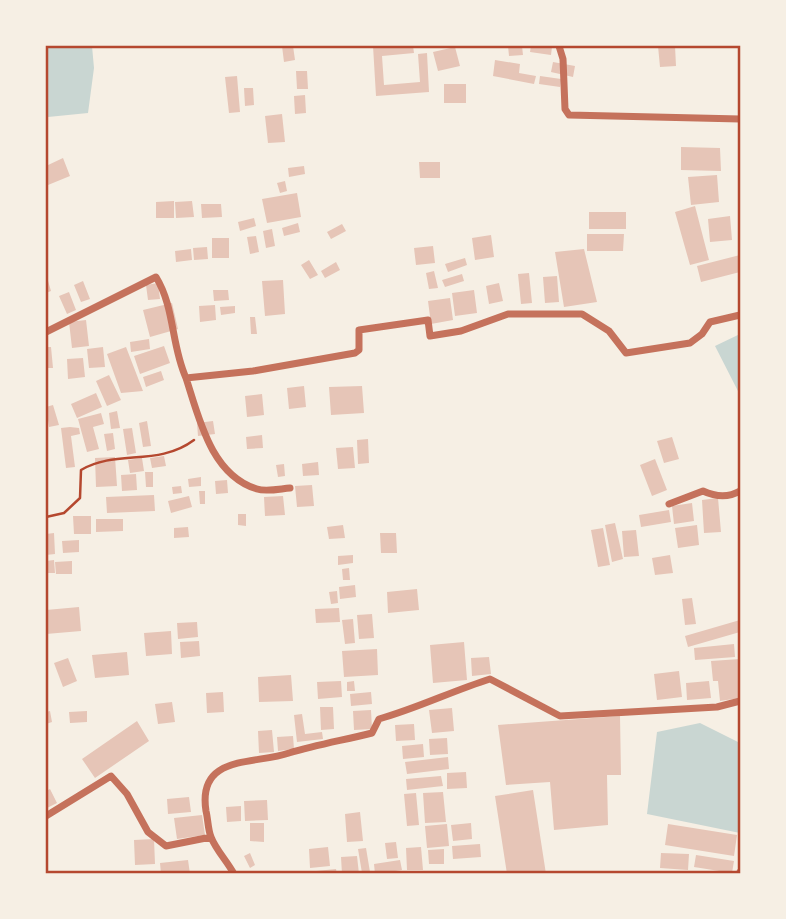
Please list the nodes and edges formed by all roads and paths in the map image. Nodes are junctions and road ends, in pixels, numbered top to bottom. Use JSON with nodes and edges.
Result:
{"nodes":[{"id":1,"x":559,"y":46,"type":"edge"},
{"id":2,"x":740,"y":118,"type":"edge"},
{"id":3,"x":740,"y":316,"type":"edge"},
{"id":4,"x":46,"y":332,"type":"edge"},
{"id":5,"x":186,"y":378,"type":"junction"},
{"id":6,"x":204,"y":431,"type":"junction"},
{"id":7,"x":290,"y":488,"type":"dead end"},
{"id":8,"x":740,"y":491,"type":"edge"},
{"id":9,"x":669,"y":504,"type":"dead end"},
{"id":10,"x":46,"y":517,"type":"edge"},
{"id":11,"x":740,"y":701,"type":"edge"},
{"id":12,"x":46,"y":816,"type":"edge"},
{"id":13,"x":211,"y":837,"type":"junction"},
{"id":14,"x":234,"y":873,"type":"edge"}],
"edges":[{"from":1,"to":2,"type":"street"},
{"from":3,"to":5,"type":"street"},
{"from":4,"to":5,"type":"street"},
{"from":5,"to":6,"type":"street"},
{"from":6,"to":7,"type":"street"},
{"from":6,"to":10,"type":"path"},
{"from":8,"to":9,"type":"street"},
{"from":11,"to":13,"type":"street"},
{"from":12,"to":13,"type":"street"},
{"from":13,"to":14,"type":"street"}]}
